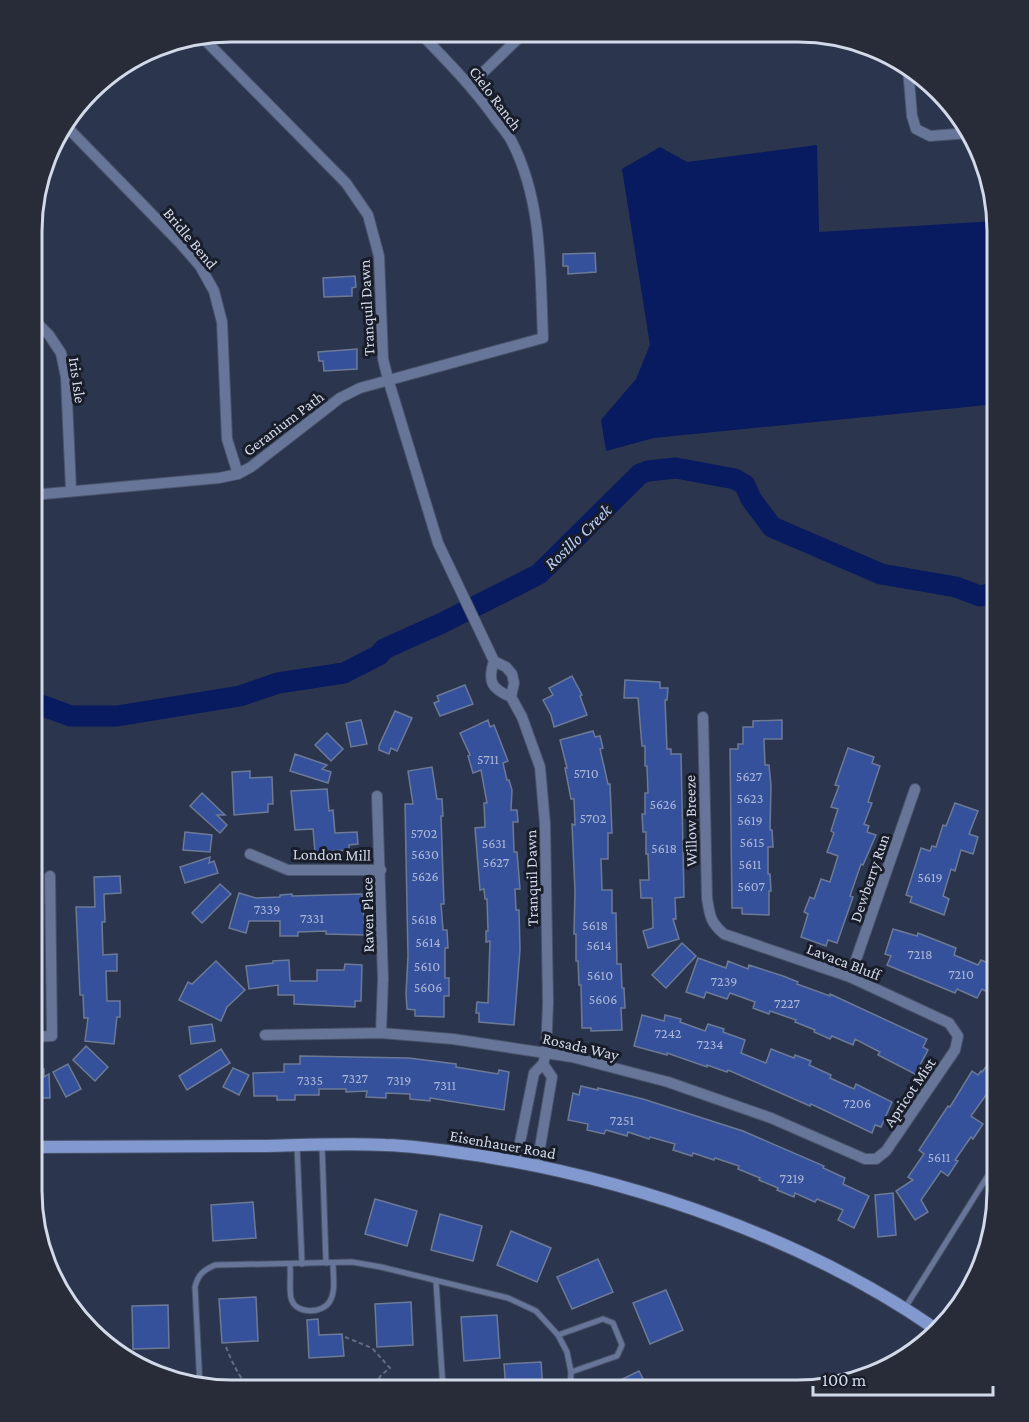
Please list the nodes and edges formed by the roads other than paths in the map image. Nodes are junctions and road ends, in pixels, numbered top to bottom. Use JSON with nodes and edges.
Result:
{"nodes":[{"id":1,"x":429,"y":42,"type":"edge"},
{"id":2,"x":515,"y":42,"type":"edge"},
{"id":3,"x":209,"y":44,"type":"edge"},
{"id":4,"x":909,"y":78,"type":"edge"},
{"id":5,"x":470,"y":85,"type":"junction"},
{"id":6,"x":71,"y":131,"type":"edge"},
{"id":7,"x":960,"y":134,"type":"edge"},
{"id":8,"x":42,"y":328,"type":"edge"},
{"id":9,"x":543,"y":338,"type":"joint"},
{"id":10,"x":388,"y":380,"type":"junction"},
{"id":11,"x":238,"y":474,"type":"junction"},
{"id":12,"x":71,"y":490,"type":"junction"},
{"id":13,"x":42,"y":494,"type":"edge"},
{"id":14,"x":494,"y":662,"type":"junction"},
{"id":15,"x":512,"y":697,"type":"junction"},
{"id":16,"x":703,"y":717,"type":"dead end"},
{"id":17,"x":915,"y":789,"type":"dead end"},
{"id":18,"x":377,"y":796,"type":"dead end"},
{"id":19,"x":250,"y":854,"type":"dead end"},
{"id":20,"x":381,"y":870,"type":"junction"},
{"id":21,"x":50,"y":876,"type":"dead end"},
{"id":22,"x":714,"y":924,"type":"joint"},
{"id":23,"x":850,"y":977,"type":"junction"},
{"id":24,"x":381,"y":1033,"type":"junction"},
{"id":25,"x":265,"y":1035,"type":"dead end"},
{"id":26,"x":42,"y":1036,"type":"edge"},
{"id":27,"x":958,"y":1036,"type":"joint"},
{"id":28,"x":545,"y":1058,"type":"junction"},
{"id":29,"x":297,"y":1145,"type":"junction"},
{"id":30,"x":322,"y":1145,"type":"junction"},
{"id":31,"x":42,"y":1147,"type":"edge"},
{"id":32,"x":876,"y":1159,"type":"joint"},
{"id":33,"x":516,"y":1162,"type":"junction"},
{"id":34,"x":537,"y":1165,"type":"junction"},
{"id":35,"x":987,"y":1177,"type":"edge"},
{"id":36,"x":326,"y":1263,"type":"junction"},
{"id":37,"x":333,"y":1263,"type":"junction"},
{"id":38,"x":302,"y":1264,"type":"junction"},
{"id":39,"x":290,"y":1265,"type":"junction"},
{"id":40,"x":436,"y":1281,"type":"junction"},
{"id":41,"x":905,"y":1308,"type":"junction"},
{"id":42,"x":930,"y":1326,"type":"edge"},
{"id":43,"x":558,"y":1335,"type":"junction"},
{"id":44,"x":571,"y":1372,"type":"junction"},
{"id":45,"x":199,"y":1377,"type":"edge"},
{"id":46,"x":442,"y":1380,"type":"edge"},
{"id":47,"x":571,"y":1380,"type":"edge"}],
"edges":[{"from":1,"to":5,"type":"street","name":"Cielo Ranch"},
{"from":2,"to":5,"type":"street"},
{"from":3,"to":10,"type":"street","name":"Tranquil Dawn"},
{"from":4,"to":7,"type":"street"},
{"from":5,"to":9,"type":"street","name":"Cielo Ranch"},
{"from":6,"to":11,"type":"street","name":"Bridle Bend"},
{"from":8,"to":12,"type":"street","name":"Iris Isle"},
{"from":9,"to":10,"type":"street","name":"Geranium Path"},
{"from":10,"to":11,"type":"street","name":"Geranium Path"},
{"from":10,"to":14,"type":"street","name":"Tranquil Dawn"},
{"from":11,"to":12,"type":"street","name":"Geranium Path"},
{"from":12,"to":13,"type":"street","name":"Geranium Path"},
{"from":14,"to":15,"type":"street","name":"Tranquil Dawn"},
{"from":14,"to":15,"type":"street","name":"Tranquil Dawn"},
{"from":15,"to":28,"type":"street","name":"Tranquil Dawn"},
{"from":16,"to":22,"type":"street","name":"Willow Breeze"},
{"from":17,"to":23,"type":"street","name":"Dewberry Run"},
{"from":18,"to":20,"type":"street","name":"Raven Place"},
{"from":19,"to":20,"type":"street","name":"London Mill"},
{"from":20,"to":24,"type":"street","name":"Raven Place"},
{"from":21,"to":26,"type":"street"},
{"from":22,"to":23,"type":"street","name":"Lavaca Bluff"},
{"from":23,"to":27,"type":"street","name":"Lavaca Bluff"},
{"from":24,"to":25,"type":"street","name":"Rosada Way"},
{"from":24,"to":28,"type":"street","name":"Rosada Way"},
{"from":27,"to":32,"type":"street","name":"Apricot Mist"},
{"from":28,"to":32,"type":"street","name":"Rosada Way"},
{"from":28,"to":33,"type":"street","name":"Tranquil Dawn"},
{"from":28,"to":34,"type":"street","name":"Tranquil Dawn"},
{"from":29,"to":30,"type":"main road","name":"Eisenhauer Road"},
{"from":29,"to":31,"type":"main road","name":"Eisenhauer Road"},
{"from":29,"to":38,"type":"lane"},
{"from":30,"to":33,"type":"main road","name":"Eisenhauer Road"},
{"from":30,"to":36,"type":"lane"},
{"from":33,"to":34,"type":"main road","name":"Eisenhauer Road"},
{"from":34,"to":41,"type":"main road","name":"Eisenhauer Road"},
{"from":35,"to":41,"type":"lane"},
{"from":36,"to":37,"type":"lane"},
{"from":36,"to":38,"type":"lane"},
{"from":37,"to":39,"type":"lane"},
{"from":37,"to":40,"type":"lane"},
{"from":38,"to":39,"type":"lane"},
{"from":39,"to":45,"type":"lane"},
{"from":40,"to":43,"type":"lane"},
{"from":40,"to":46,"type":"lane"},
{"from":41,"to":42,"type":"main road","name":"Eisenhauer Road"},
{"from":43,"to":44,"type":"lane"},
{"from":43,"to":44,"type":"lane"},
{"from":44,"to":47,"type":"lane"}]}
